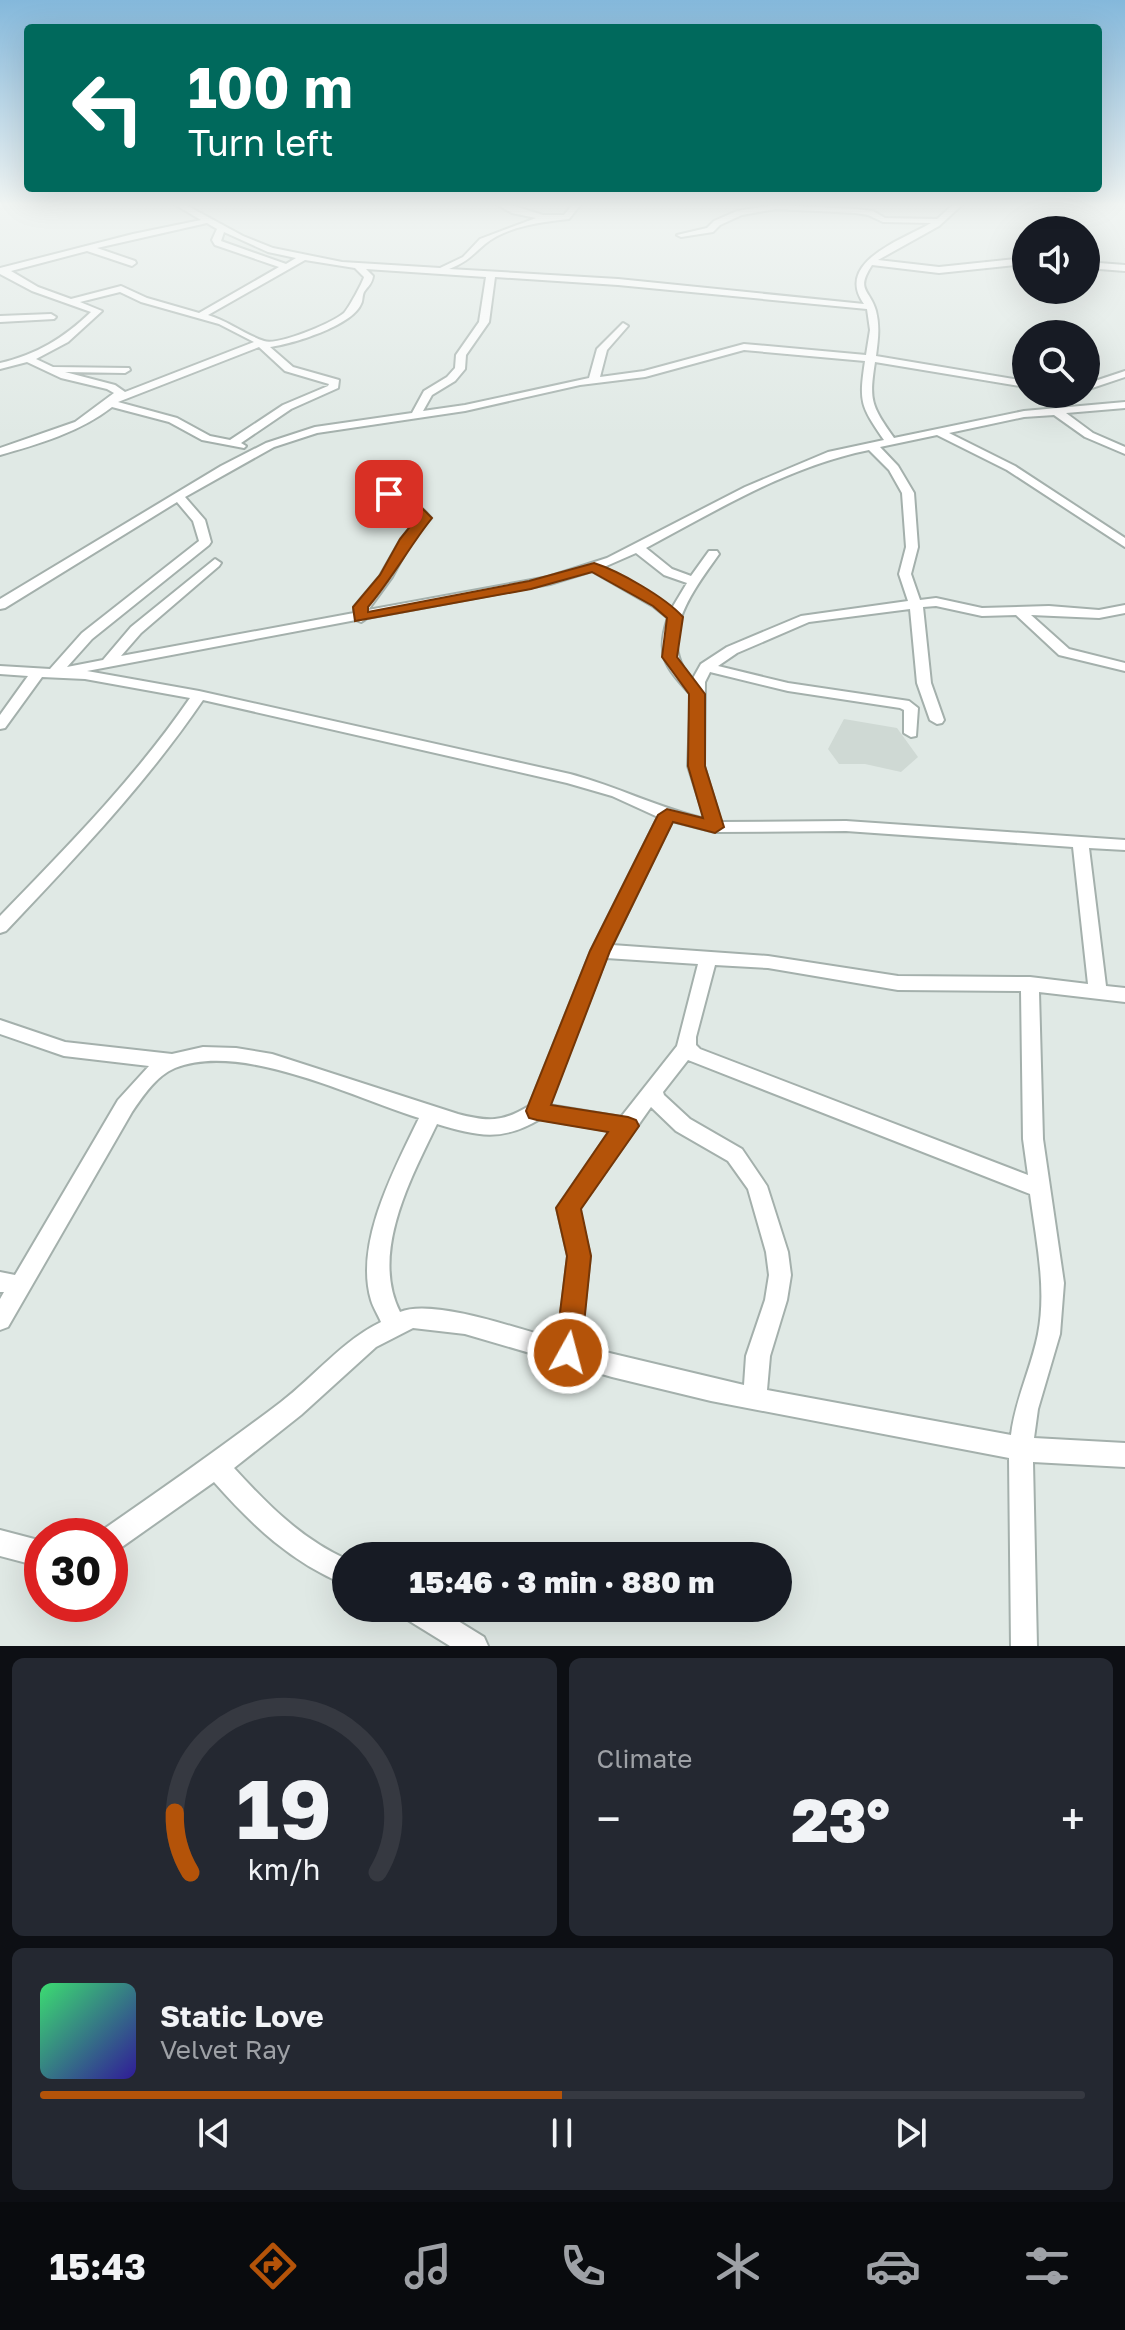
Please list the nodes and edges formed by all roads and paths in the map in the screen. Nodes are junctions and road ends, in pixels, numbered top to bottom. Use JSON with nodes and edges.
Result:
{"nodes":[{"id":1,"x":20,"y":281,"type":"edge"},
{"id":2,"x":264,"y":281,"type":"edge"},
{"id":3,"x":367,"y":281,"type":"edge"},
{"id":4,"x":490,"y":281,"type":"edge"},
{"id":5,"x":599,"y":281,"type":"edge"},
{"id":6,"x":859,"y":281,"type":"edge"},
{"id":7,"x":73,"y":301,"type":"junction"},
{"id":8,"x":871,"y":307,"type":"junction"},
{"id":9,"x":201,"y":315,"type":"junction"},
{"id":10,"x":51,"y":317,"type":"dead end"},
{"id":11,"x":0,"y":319,"type":"edge"},
{"id":12,"x":623,"y":326,"type":"dead end"},
{"id":13,"x":262,"y":344,"type":"junction"},
{"id":14,"x":869,"y":358,"type":"junction"},
{"id":15,"x":30,"y":360,"type":"junction"},
{"id":16,"x":0,"y":366,"type":"edge"},
{"id":17,"x":49,"y":370,"type":"junction"},
{"id":18,"x":125,"y":370,"type":"dead end"},
{"id":19,"x":1125,"y":374,"type":"edge"},
{"id":20,"x":594,"y":379,"type":"junction"},
{"id":21,"x":1012,"y":382,"type":"edge"},
{"id":22,"x":1100,"y":382,"type":"edge"},
{"id":23,"x":113,"y":401,"type":"junction"},
{"id":24,"x":1125,"y":405,"type":"edge"},
{"id":25,"x":1057,"y":412,"type":"junction"},
{"id":26,"x":415,"y":416,"type":"junction"},
{"id":27,"x":941,"y":433,"type":"junction"},
{"id":28,"x":891,"y":442,"type":"junction"},
{"id":29,"x":232,"y":444,"type":"junction"},
{"id":30,"x":871,"y":445,"type":"junction"},
{"id":31,"x":1125,"y":451,"type":"edge"},
{"id":32,"x":0,"y":452,"type":"edge"},
{"id":33,"x":250,"y":454,"type":"junction"},
{"id":34,"x":389,"y":494,"type":"dead end"},
{"id":35,"x":178,"y":497,"type":"junction"},
{"id":36,"x":1125,"y":543,"type":"edge"},
{"id":37,"x":638,"y":548,"type":"junction"},
{"id":38,"x":713,"y":554,"type":"dead end"},
{"id":39,"x":215,"y":563,"type":"dead end"},
{"id":40,"x":594,"y":567,"type":"junction"},
{"id":41,"x":694,"y":581,"type":"junction"},
{"id":42,"x":0,"y":605,"type":"edge"},
{"id":43,"x":917,"y":606,"type":"junction"},
{"id":44,"x":1125,"y":609,"type":"edge"},
{"id":45,"x":1019,"y":611,"type":"junction"},
{"id":46,"x":675,"y":617,"type":"junction"},
{"id":47,"x":361,"y":618,"type":"junction"},
{"id":48,"x":107,"y":664,"type":"junction"},
{"id":49,"x":706,"y":667,"type":"junction"},
{"id":50,"x":1125,"y":667,"type":"edge"},
{"id":51,"x":0,"y":670,"type":"edge"},
{"id":52,"x":51,"y":672,"type":"junction"},
{"id":53,"x":697,"y":694,"type":"junction"},
{"id":54,"x":199,"y":695,"type":"junction"},
{"id":55,"x":937,"y":720,"type":"dead end"},
{"id":56,"x":0,"y":725,"type":"edge"},
{"id":57,"x":911,"y":733,"type":"dead end"},
{"id":58,"x":667,"y":815,"type":"junction"},
{"id":59,"x":715,"y":827,"type":"junction"},
{"id":60,"x":1080,"y":841,"type":"junction"},
{"id":61,"x":1125,"y":845,"type":"edge"},
{"id":62,"x":0,"y":927,"type":"edge"},
{"id":63,"x":600,"y":951,"type":"junction"},
{"id":64,"x":708,"y":959,"type":"junction"},
{"id":65,"x":1030,"y":984,"type":"junction"},
{"id":66,"x":1098,"y":991,"type":"junction"},
{"id":67,"x":1125,"y":995,"type":"edge"},
{"id":68,"x":0,"y":1027,"type":"edge"},
{"id":69,"x":686,"y":1048,"type":"junction"},
{"id":70,"x":171,"y":1061,"type":"junction"},
{"id":71,"x":652,"y":1090,"type":"junction"},
{"id":72,"x":537,"y":1111,"type":"junction"},
{"id":73,"x":431,"y":1115,"type":"junction"},
{"id":74,"x":628,"y":1126,"type":"junction"},
{"id":75,"x":1039,"y":1188,"type":"junction"},
{"id":76,"x":9,"y":1284,"type":"edge"},
{"id":77,"x":0,"y":1320,"type":"edge"},
{"id":78,"x":390,"y":1327,"type":"junction"},
{"id":79,"x":568,"y":1353,"type":"junction"},
{"id":80,"x":754,"y":1399,"type":"junction"},
{"id":81,"x":1021,"y":1449,"type":"junction"},
{"id":82,"x":1125,"y":1455,"type":"edge"},
{"id":83,"x":216,"y":1466,"type":"junction"},
{"id":84,"x":128,"y":1527,"type":"edge"},
{"id":85,"x":0,"y":1543,"type":"edge"},
{"id":86,"x":24,"y":1549,"type":"edge"},
{"id":87,"x":332,"y":1566,"type":"edge"},
{"id":88,"x":435,"y":1622,"type":"edge"},
{"id":89,"x":475,"y":1646,"type":"edge"},
{"id":90,"x":1024,"y":1646,"type":"edge"}],
"edges":[{"from":1,"to":7,"type":"street"},
{"from":2,"to":9,"type":"street"},
{"from":3,"to":13,"type":"street"},
{"from":4,"to":26,"type":"street"},
{"from":5,"to":8,"type":"street"},
{"from":6,"to":8,"type":"street"},
{"from":7,"to":9,"type":"street"},
{"from":7,"to":15,"type":"street"},
{"from":8,"to":14,"type":"street"},
{"from":9,"to":13,"type":"street"},
{"from":10,"to":11,"type":"street"},
{"from":12,"to":20,"type":"street"},
{"from":13,"to":23,"type":"street"},
{"from":13,"to":29,"type":"street"},
{"from":14,"to":20,"type":"street"},
{"from":14,"to":21,"type":"street"},
{"from":14,"to":28,"type":"street"},
{"from":15,"to":16,"type":"street"},
{"from":15,"to":17,"type":"street"},
{"from":17,"to":18,"type":"street"},
{"from":17,"to":23,"type":"street"},
{"from":19,"to":22,"type":"street"},
{"from":20,"to":26,"type":"street"},
{"from":23,"to":29,"type":"street"},
{"from":23,"to":32,"type":"street"},
{"from":24,"to":25,"type":"street"},
{"from":25,"to":27,"type":"street"},
{"from":25,"to":31,"type":"street"},
{"from":26,"to":33,"type":"street"},
{"from":27,"to":28,"type":"street"},
{"from":27,"to":36,"type":"street"},
{"from":28,"to":30,"type":"street"},
{"from":29,"to":33,"type":"street"},
{"from":30,"to":37,"type":"street"},
{"from":30,"to":43,"type":"street"},
{"from":33,"to":35,"type":"street"},
{"from":34,"to":47,"type":"street"},
{"from":35,"to":42,"type":"street"},
{"from":35,"to":52,"type":"street"},
{"from":37,"to":40,"type":"street"},
{"from":37,"to":41,"type":"street"},
{"from":38,"to":41,"type":"street"},
{"from":39,"to":48,"type":"street"},
{"from":40,"to":46,"type":"street"},
{"from":40,"to":47,"type":"street"},
{"from":41,"to":46,"type":"street"},
{"from":43,"to":45,"type":"street"},
{"from":43,"to":49,"type":"street"},
{"from":43,"to":55,"type":"street"},
{"from":44,"to":45,"type":"street"},
{"from":45,"to":50,"type":"street"},
{"from":46,"to":53,"type":"street"},
{"from":47,"to":48,"type":"street"},
{"from":48,"to":52,"type":"street"},
{"from":49,"to":53,"type":"street"},
{"from":49,"to":57,"type":"street"},
{"from":51,"to":52,"type":"street"},
{"from":52,"to":54,"type":"street"},
{"from":52,"to":56,"type":"street"},
{"from":53,"to":59,"type":"street"},
{"from":54,"to":58,"type":"street"},
{"from":54,"to":62,"type":"street"},
{"from":58,"to":59,"type":"street"},
{"from":58,"to":63,"type":"street"},
{"from":59,"to":60,"type":"street"},
{"from":60,"to":61,"type":"street"},
{"from":60,"to":66,"type":"street"},
{"from":63,"to":64,"type":"street"},
{"from":63,"to":72,"type":"street"},
{"from":64,"to":65,"type":"street"},
{"from":64,"to":69,"type":"street"},
{"from":65,"to":66,"type":"street"},
{"from":65,"to":75,"type":"street"},
{"from":66,"to":67,"type":"street"},
{"from":68,"to":70,"type":"street"},
{"from":69,"to":71,"type":"street"},
{"from":69,"to":75,"type":"street"},
{"from":70,"to":73,"type":"street"},
{"from":70,"to":76,"type":"street"},
{"from":71,"to":74,"type":"street"},
{"from":71,"to":80,"type":"street"},
{"from":72,"to":73,"type":"street"},
{"from":72,"to":74,"type":"street"},
{"from":73,"to":78,"type":"street"},
{"from":74,"to":79,"type":"street"},
{"from":75,"to":81,"type":"street"},
{"from":76,"to":77,"type":"street"},
{"from":78,"to":79,"type":"street"},
{"from":78,"to":83,"type":"street"},
{"from":79,"to":80,"type":"street"},
{"from":80,"to":81,"type":"street"},
{"from":81,"to":82,"type":"street"},
{"from":81,"to":90,"type":"street"},
{"from":83,"to":84,"type":"street"},
{"from":83,"to":87,"type":"street"},
{"from":85,"to":86,"type":"street"},
{"from":88,"to":89,"type":"street"}]}
